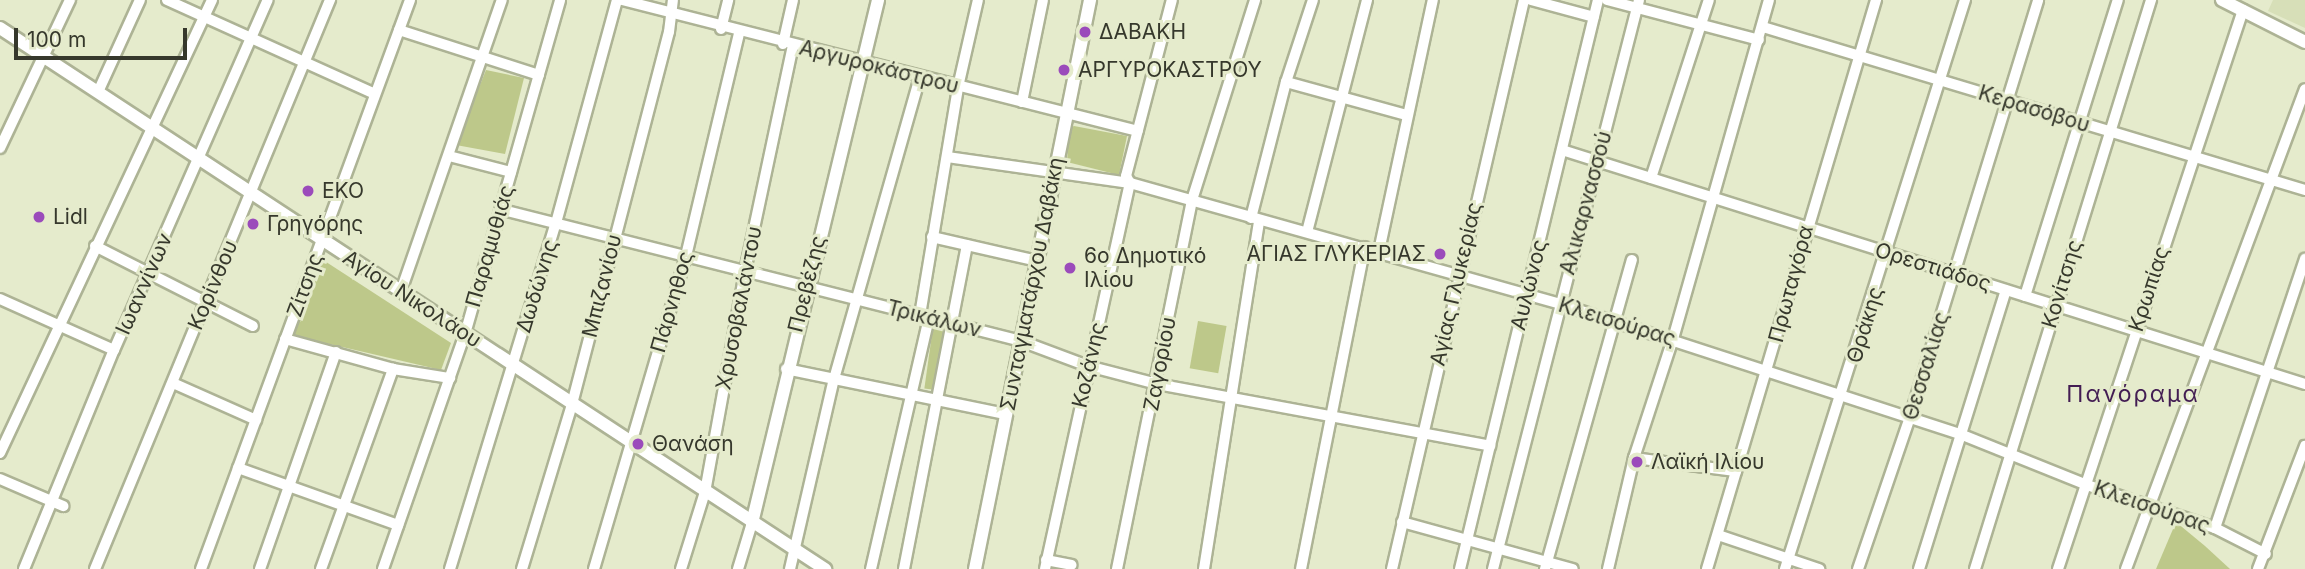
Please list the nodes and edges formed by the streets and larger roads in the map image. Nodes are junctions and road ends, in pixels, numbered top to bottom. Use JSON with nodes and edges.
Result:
{"nodes":[{"id":1,"x":70,"y":0,"type":"edge"},
{"id":2,"x":139,"y":0,"type":"edge"},
{"id":3,"x":167,"y":0,"type":"edge"},
{"id":4,"x":212,"y":0,"type":"edge"},
{"id":5,"x":268,"y":0,"type":"edge"},
{"id":6,"x":330,"y":0,"type":"edge"},
{"id":7,"x":410,"y":0,"type":"edge"},
{"id":8,"x":502,"y":0,"type":"edge"},
{"id":9,"x":560,"y":0,"type":"edge"},
{"id":10,"x":619,"y":0,"type":"edge"},
{"id":11,"x":673,"y":0,"type":"edge"},
{"id":12,"x":728,"y":0,"type":"edge"},
{"id":13,"x":793,"y":0,"type":"edge"},
{"id":14,"x":878,"y":0,"type":"edge"},
{"id":15,"x":978,"y":0,"type":"edge"},
{"id":16,"x":1043,"y":0,"type":"edge"},
{"id":17,"x":1090,"y":0,"type":"edge"},
{"id":18,"x":1172,"y":0,"type":"edge"},
{"id":19,"x":1255,"y":0,"type":"edge"},
{"id":20,"x":1313,"y":0,"type":"edge"},
{"id":21,"x":1367,"y":0,"type":"edge"},
{"id":22,"x":1433,"y":0,"type":"edge"},
{"id":23,"x":1524,"y":0,"type":"edge"},
{"id":24,"x":1531,"y":0,"type":"edge"},
{"id":25,"x":1598,"y":0,"type":"edge"},
{"id":26,"x":1607,"y":0,"type":"edge"},
{"id":27,"x":1709,"y":0,"type":"edge"},
{"id":28,"x":1769,"y":0,"type":"edge"},
{"id":29,"x":1876,"y":0,"type":"edge"},
{"id":30,"x":1965,"y":0,"type":"edge"},
{"id":31,"x":2038,"y":0,"type":"edge"},
{"id":32,"x":2118,"y":0,"type":"edge"},
{"id":33,"x":2151,"y":0,"type":"edge"},
{"id":34,"x":2222,"y":0,"type":"edge"},
{"id":35,"x":1638,"y":4,"type":"edge"},
{"id":36,"x":2243,"y":10,"type":"junction"},
{"id":37,"x":670,"y":15,"type":"junction"},
{"id":38,"x":205,"y":17,"type":"junction"},
{"id":39,"x":1594,"y":18,"type":"junction"},
{"id":40,"x":1703,"y":27,"type":"junction"},
{"id":41,"x":1763,"y":27,"type":"junction"},
{"id":42,"x":0,"y":28,"type":"edge"},
{"id":43,"x":721,"y":29,"type":"junction"},
{"id":44,"x":399,"y":30,"type":"junction"},
{"id":45,"x":739,"y":33,"type":"junction"},
{"id":46,"x":252,"y":38,"type":"junction"},
{"id":47,"x":1759,"y":40,"type":"junction"},
{"id":48,"x":2305,"y":42,"type":"edge"},
{"id":49,"x":788,"y":45,"type":"junction"},
{"id":50,"x":43,"y":56,"type":"junction"},
{"id":51,"x":1859,"y":56,"type":"junction"},
{"id":52,"x":482,"y":60,"type":"junction"},
{"id":53,"x":862,"y":63,"type":"junction"},
{"id":54,"x":303,"y":64,"type":"junction"},
{"id":55,"x":539,"y":75,"type":"junction"},
{"id":56,"x":920,"y":78,"type":"junction"},
{"id":57,"x":1941,"y":81,"type":"junction"},
{"id":58,"x":1286,"y":82,"type":"junction"},
{"id":59,"x":958,"y":87,"type":"junction"},
{"id":60,"x":2305,"y":89,"type":"edge"},
{"id":61,"x":98,"y":92,"type":"junction"},
{"id":62,"x":375,"y":94,"type":"junction"},
{"id":63,"x":1342,"y":96,"type":"junction"},
{"id":64,"x":2006,"y":100,"type":"junction"},
{"id":65,"x":1022,"y":102,"type":"junction"},
{"id":66,"x":1063,"y":113,"type":"junction"},
{"id":67,"x":1407,"y":115,"type":"junction"},
{"id":68,"x":2080,"y":123,"type":"junction"},
{"id":69,"x":149,"y":126,"type":"junction"},
{"id":70,"x":1138,"y":131,"type":"junction"},
{"id":71,"x":2110,"y":132,"type":"junction"},
{"id":72,"x":0,"y":148,"type":"edge"},
{"id":73,"x":1562,"y":150,"type":"junction"},
{"id":74,"x":449,"y":156,"type":"junction"},
{"id":75,"x":947,"y":156,"type":"junction"},
{"id":76,"x":2191,"y":156,"type":"junction"},
{"id":77,"x":199,"y":159,"type":"junction"},
{"id":78,"x":1597,"y":162,"type":"junction"},
{"id":79,"x":1056,"y":171,"type":"junction"},
{"id":80,"x":511,"y":172,"type":"junction"},
{"id":81,"x":1651,"y":178,"type":"junction"},
{"id":82,"x":2272,"y":181,"type":"junction"},
{"id":83,"x":1130,"y":183,"type":"junction"},
{"id":84,"x":2305,"y":190,"type":"edge"},
{"id":85,"x":252,"y":194,"type":"junction"},
{"id":86,"x":1710,"y":197,"type":"junction"},
{"id":87,"x":1192,"y":200,"type":"junction"},
{"id":88,"x":503,"y":210,"type":"junction"},
{"id":89,"x":1255,"y":219,"type":"junction"},
{"id":90,"x":556,"y":223,"type":"junction"},
{"id":91,"x":1806,"y":227,"type":"junction"},
{"id":92,"x":1307,"y":232,"type":"junction"},
{"id":93,"x":932,"y":237,"type":"junction"},
{"id":94,"x":614,"y":238,"type":"junction"},
{"id":95,"x":322,"y":240,"type":"junction"},
{"id":96,"x":967,"y":244,"type":"junction"},
{"id":97,"x":95,"y":246,"type":"junction"},
{"id":98,"x":1365,"y":247,"type":"junction"},
{"id":99,"x":1379,"y":251,"type":"junction"},
{"id":100,"x":1886,"y":252,"type":"junction"},
{"id":101,"x":686,"y":256,"type":"junction"},
{"id":102,"x":2305,"y":259,"type":"edge"},
{"id":103,"x":1632,"y":260,"type":"dead end"},
{"id":104,"x":1038,"y":261,"type":"junction"},
{"id":105,"x":745,"y":271,"type":"junction"},
{"id":106,"x":149,"y":273,"type":"junction"},
{"id":107,"x":1459,"y":274,"type":"junction"},
{"id":108,"x":1954,"y":274,"type":"junction"},
{"id":109,"x":806,"y":286,"type":"junction"},
{"id":110,"x":2006,"y":290,"type":"junction"},
{"id":111,"x":401,"y":291,"type":"junction"},
{"id":112,"x":1527,"y":294,"type":"junction"},
{"id":113,"x":2025,"y":296,"type":"junction"},
{"id":114,"x":0,"y":299,"type":"edge"},
{"id":115,"x":857,"y":299,"type":"junction"},
{"id":116,"x":205,"y":304,"type":"junction"},
{"id":117,"x":1560,"y":304,"type":"junction"},
{"id":118,"x":2054,"y":305,"type":"junction"},
{"id":119,"x":924,"y":317,"type":"junction"},
{"id":120,"x":1616,"y":322,"type":"junction"},
{"id":121,"x":951,"y":323,"type":"junction"},
{"id":122,"x":253,"y":326,"type":"dead end"},
{"id":123,"x":56,"y":327,"type":"junction"},
{"id":124,"x":2136,"y":331,"type":"junction"},
{"id":125,"x":465,"y":334,"type":"junction"},
{"id":126,"x":285,"y":339,"type":"junction"},
{"id":127,"x":1673,"y":339,"type":"junction"},
{"id":128,"x":1021,"y":341,"type":"junction"},
{"id":129,"x":114,"y":351,"type":"junction"},
{"id":130,"x":335,"y":352,"type":"junction"},
{"id":131,"x":2209,"y":354,"type":"junction"},
{"id":132,"x":513,"y":366,"type":"junction"},
{"id":133,"x":1088,"y":366,"type":"junction"},
{"id":134,"x":393,"y":369,"type":"junction"},
{"id":135,"x":786,"y":369,"type":"junction"},
{"id":136,"x":1767,"y":372,"type":"junction"},
{"id":137,"x":2267,"y":372,"type":"junction"},
{"id":138,"x":450,"y":378,"type":"junction"},
{"id":139,"x":834,"y":379,"type":"junction"},
{"id":140,"x":173,"y":383,"type":"junction"},
{"id":141,"x":1157,"y":384,"type":"junction"},
{"id":142,"x":2305,"y":384,"type":"edge"},
{"id":143,"x":912,"y":393,"type":"junction"},
{"id":144,"x":937,"y":398,"type":"junction"},
{"id":145,"x":1235,"y":398,"type":"junction"},
{"id":146,"x":1843,"y":398,"type":"junction"},
{"id":147,"x":572,"y":404,"type":"junction"},
{"id":148,"x":1006,"y":414,"type":"junction"},
{"id":149,"x":1329,"y":416,"type":"junction"},
{"id":150,"x":256,"y":419,"type":"junction"},
{"id":151,"x":1909,"y":420,"type":"junction"},
{"id":152,"x":1420,"y":433,"type":"junction"},
{"id":153,"x":1960,"y":434,"type":"junction"},
{"id":154,"x":631,"y":443,"type":"junction"},
{"id":155,"x":1490,"y":446,"type":"junction"},
{"id":156,"x":2305,"y":446,"type":"edge"},
{"id":157,"x":0,"y":453,"type":"edge"},
{"id":158,"x":2012,"y":456,"type":"junction"},
{"id":159,"x":1634,"y":458,"type":"junction"},
{"id":160,"x":238,"y":468,"type":"junction"},
{"id":161,"x":1736,"y":471,"type":"junction"},
{"id":162,"x":0,"y":479,"type":"edge"},
{"id":163,"x":2087,"y":485,"type":"junction"},
{"id":164,"x":287,"y":487,"type":"junction"},
{"id":165,"x":705,"y":492,"type":"junction"},
{"id":166,"x":51,"y":502,"type":"junction"},
{"id":167,"x":2150,"y":505,"type":"junction"},
{"id":168,"x":63,"y":506,"type":"dead end"},
{"id":169,"x":342,"y":506,"type":"junction"},
{"id":170,"x":1402,"y":522,"type":"junction"},
{"id":171,"x":752,"y":523,"type":"junction"},
{"id":172,"x":398,"y":525,"type":"junction"},
{"id":173,"x":2215,"y":528,"type":"junction"},
{"id":174,"x":1718,"y":535,"type":"junction"},
{"id":175,"x":1468,"y":540,"type":"junction"},
{"id":176,"x":1498,"y":548,"type":"junction"},
{"id":177,"x":794,"y":550,"type":"junction"},
{"id":178,"x":2266,"y":554,"type":"junction"},
{"id":179,"x":1787,"y":564,"type":"edge"},
{"id":180,"x":1046,"y":565,"type":"edge"},
{"id":181,"x":1072,"y":565,"type":"dead end"},
{"id":182,"x":1546,"y":565,"type":"edge"},
{"id":183,"x":24,"y":569,"type":"edge"},
{"id":184,"x":95,"y":569,"type":"edge"},
{"id":185,"x":201,"y":569,"type":"edge"},
{"id":186,"x":260,"y":569,"type":"edge"},
{"id":187,"x":320,"y":569,"type":"edge"},
{"id":188,"x":383,"y":569,"type":"edge"},
{"id":189,"x":450,"y":569,"type":"edge"},
{"id":190,"x":522,"y":569,"type":"edge"},
{"id":191,"x":594,"y":569,"type":"edge"},
{"id":192,"x":681,"y":569,"type":"edge"},
{"id":193,"x":738,"y":569,"type":"edge"},
{"id":194,"x":790,"y":569,"type":"edge"},
{"id":195,"x":825,"y":569,"type":"edge"},
{"id":196,"x":871,"y":569,"type":"edge"},
{"id":197,"x":904,"y":569,"type":"edge"},
{"id":198,"x":975,"y":569,"type":"edge"},
{"id":199,"x":1117,"y":569,"type":"edge"},
{"id":200,"x":1204,"y":569,"type":"edge"},
{"id":201,"x":1301,"y":569,"type":"edge"},
{"id":202,"x":1392,"y":569,"type":"edge"},
{"id":203,"x":1460,"y":569,"type":"edge"},
{"id":204,"x":1493,"y":569,"type":"edge"},
{"id":205,"x":1573,"y":569,"type":"edge"},
{"id":206,"x":1608,"y":569,"type":"edge"},
{"id":207,"x":1707,"y":569,"type":"edge"},
{"id":208,"x":1819,"y":569,"type":"edge"},
{"id":209,"x":1858,"y":569,"type":"edge"},
{"id":210,"x":1919,"y":569,"type":"edge"},
{"id":211,"x":1975,"y":569,"type":"edge"},
{"id":212,"x":2058,"y":569,"type":"edge"},
{"id":213,"x":2126,"y":569,"type":"edge"},
{"id":214,"x":2258,"y":569,"type":"edge"}],
"edges":[{"from":1,"to":50,"type":"street"},
{"from":2,"to":61,"type":"street"},
{"from":3,"to":38,"type":"street"},
{"from":4,"to":38,"type":"street"},
{"from":5,"to":46,"type":"street","name":"Ιωαννίνων"},
{"from":6,"to":54,"type":"street","name":"Κορίνθου"},
{"from":7,"to":44,"type":"street","name":"Ζίτσης"},
{"from":8,"to":52,"type":"street"},
{"from":9,"to":55,"type":"street","name":"Παραμυθιάς"},
{"from":10,"to":37,"type":"street","name":"Αργυροκάστρου"},
{"from":10,"to":90,"type":"street","name":"Δωδώνης"},
{"from":11,"to":37,"type":"street","name":"Μπιζανίου"},
{"from":12,"to":43,"type":"street"},
{"from":13,"to":49,"type":"street","name":"Χρυσοβαλάντου"},
{"from":14,"to":53,"type":"street","name":"Πρεβέζης"},
{"from":15,"to":59,"type":"street"},
{"from":16,"to":65,"type":"street"},
{"from":17,"to":66,"type":"street","name":"Συνταγματάρχου Δαβάκη"},
{"from":18,"to":70,"type":"street","name":"Κοζάνης"},
{"from":19,"to":87,"type":"street","name":"Ζαγορίου"},
{"from":20,"to":58,"type":"street"},
{"from":21,"to":63,"type":"street"},
{"from":22,"to":67,"type":"street"},
{"from":23,"to":107,"type":"street","name":"Αγίας Γλυκερίας"},
{"from":24,"to":39,"type":"street"},
{"from":25,"to":39,"type":"street","name":"Αυλώνος"},
{"from":26,"to":35,"type":"street"},
{"from":27,"to":40,"type":"street"},
{"from":28,"to":41,"type":"street"},
{"from":29,"to":51,"type":"street","name":"Πρωταγόρα"},
{"from":30,"to":57,"type":"street","name":"Θράκης"},
{"from":31,"to":64,"type":"street","name":"Θεσσαλίας"},
{"from":32,"to":68,"type":"street"},
{"from":33,"to":71,"type":"street","name":"Κονίτσης"},
{"from":34,"to":36,"type":"street"},
{"from":35,"to":40,"type":"street"},
{"from":35,"to":78,"type":"street","name":"Αλικαρνασσού"},
{"from":36,"to":48,"type":"street"},
{"from":36,"to":76,"type":"street","name":"Κρωπίας"},
{"from":37,"to":43,"type":"street","name":"Αργυροκάστρου"},
{"from":37,"to":94,"type":"street","name":"Μπιζανίου"},
{"from":38,"to":46,"type":"street"},
{"from":38,"to":69,"type":"street"},
{"from":39,"to":73,"type":"street","name":"Αυλώνος"},
{"from":40,"to":47,"type":"street"},
{"from":40,"to":81,"type":"street"},
{"from":41,"to":47,"type":"street"},
{"from":41,"to":51,"type":"street","name":"Κερασόβου"},
{"from":42,"to":50,"type":"street","name":"Αγίου Νικολάου"},
{"from":43,"to":45,"type":"street","name":"Αργυροκάστρου"},
{"from":44,"to":52,"type":"street"},
{"from":44,"to":62,"type":"street","name":"Ζίτσης"},
{"from":45,"to":49,"type":"street","name":"Αργυροκάστρου"},
{"from":45,"to":101,"type":"street","name":"Πάρνηθος"},
{"from":46,"to":54,"type":"street"},
{"from":46,"to":77,"type":"street","name":"Ιωαννίνων"},
{"from":47,"to":86,"type":"street"},
{"from":49,"to":53,"type":"street","name":"Αργυροκάστρου"},
{"from":49,"to":105,"type":"street","name":"Χρυσοβαλάντου"},
{"from":50,"to":61,"type":"street","name":"Αγίου Νικολάου"},
{"from":50,"to":72,"type":"street"},
{"from":51,"to":57,"type":"street","name":"Κερασόβου"},
{"from":51,"to":91,"type":"street","name":"Πρωταγόρα"},
{"from":52,"to":55,"type":"street"},
{"from":52,"to":74,"type":"street"},
{"from":53,"to":56,"type":"street","name":"Αργυροκάστρου"},
{"from":53,"to":109,"type":"street","name":"Πρεβέζης"},
{"from":54,"to":62,"type":"street"},
{"from":54,"to":85,"type":"street","name":"Κορίνθου"},
{"from":55,"to":80,"type":"street","name":"Παραμυθιάς"},
{"from":56,"to":59,"type":"street","name":"Αργυροκάστρου"},
{"from":56,"to":115,"type":"street"},
{"from":57,"to":64,"type":"street","name":"Κερασόβου"},
{"from":57,"to":100,"type":"street","name":"Θράκης"},
{"from":58,"to":63,"type":"street"},
{"from":58,"to":89,"type":"street"},
{"from":59,"to":65,"type":"street","name":"Αργυροκάστρου"},
{"from":59,"to":75,"type":"street"},
{"from":60,"to":82,"type":"street"},
{"from":61,"to":69,"type":"street","name":"Αγίου Νικολάου"},
{"from":62,"to":95,"type":"street","name":"Ζίτσης"},
{"from":63,"to":67,"type":"street"},
{"from":63,"to":92,"type":"street"},
{"from":64,"to":68,"type":"street","name":"Κερασόβου"},
{"from":64,"to":108,"type":"street","name":"Θεσσαλίας"},
{"from":65,"to":66,"type":"street","name":"Αργυροκάστρου"},
{"from":66,"to":70,"type":"street","name":"Αργυροκάστρου"},
{"from":66,"to":79,"type":"street","name":"Συνταγματάρχου Δαβάκη"},
{"from":67,"to":99,"type":"street"},
{"from":68,"to":71,"type":"street","name":"Κερασόβου"},
{"from":68,"to":113,"type":"street"},
{"from":69,"to":77,"type":"street","name":"Αγίου Νικολάου"},
{"from":69,"to":97,"type":"street"},
{"from":70,"to":83,"type":"street","name":"Κοζάνης"},
{"from":71,"to":76,"type":"street","name":"Κερασόβου"},
{"from":71,"to":118,"type":"street","name":"Κονίτσης"},
{"from":73,"to":78,"type":"street","name":"Ορεστιάδος"},
{"from":73,"to":112,"type":"street","name":"Αυλώνος"},
{"from":74,"to":80,"type":"street"},
{"from":74,"to":111,"type":"street"},
{"from":75,"to":79,"type":"street","name":"Κλεισούρας"},
{"from":75,"to":93,"type":"street"},
{"from":76,"to":82,"type":"street","name":"Κερασόβου"},
{"from":76,"to":124,"type":"street","name":"Κρωπίας"},
{"from":77,"to":85,"type":"street","name":"Αγίου Νικολάου"},
{"from":77,"to":106,"type":"street","name":"Ιωαννίνων"},
{"from":78,"to":81,"type":"street","name":"Ορεστιάδος"},
{"from":78,"to":117,"type":"street","name":"Αλικαρνασσού"},
{"from":79,"to":83,"type":"street","name":"Κλεισούρας"},
{"from":79,"to":104,"type":"street","name":"Συνταγματάρχου Δαβάκη"},
{"from":80,"to":88,"type":"street","name":"Παραμυθιάς"},
{"from":81,"to":86,"type":"street","name":"Ορεστιάδος"},
{"from":82,"to":84,"type":"street","name":"Κερασόβου"},
{"from":82,"to":131,"type":"street"},
{"from":83,"to":87,"type":"street","name":"Κλεισούρας"},
{"from":83,"to":133,"type":"street","name":"Κοζάνης"},
{"from":85,"to":95,"type":"street","name":"Αγίου Νικολάου"},
{"from":85,"to":116,"type":"street","name":"Κορίνθου"},
{"from":86,"to":91,"type":"street","name":"Ορεστιάδος"},
{"from":86,"to":127,"type":"street"},
{"from":87,"to":89,"type":"street","name":"Κλεισούρας"},
{"from":87,"to":141,"type":"street","name":"Ζαγορίου"},
{"from":88,"to":90,"type":"street","name":"Τρικάλων"},
{"from":88,"to":125,"type":"street","name":"Παραμυθιάς"},
{"from":89,"to":92,"type":"street","name":"Κλεισούρας"},
{"from":89,"to":145,"type":"street"},
{"from":90,"to":94,"type":"street","name":"Τρικάλων"},
{"from":90,"to":132,"type":"street","name":"Δωδώνης"},
{"from":91,"to":100,"type":"street","name":"Ορεστιάδος"},
{"from":91,"to":136,"type":"street","name":"Πρωταγόρα"},
{"from":92,"to":98,"type":"street","name":"Κλεισούρας"},
{"from":93,"to":96,"type":"street"},
{"from":93,"to":119,"type":"street"},
{"from":94,"to":101,"type":"street","name":"Τρικάλων"},
{"from":94,"to":147,"type":"street","name":"Μπιζανίου"},
{"from":95,"to":111,"type":"street","name":"Αγίου Νικολάου"},
{"from":95,"to":126,"type":"street","name":"Ζίτσης"},
{"from":96,"to":104,"type":"street"},
{"from":96,"to":121,"type":"street"},
{"from":97,"to":106,"type":"street"},
{"from":97,"to":123,"type":"street"},
{"from":98,"to":99,"type":"street","name":"Κλεισούρας"},
{"from":98,"to":149,"type":"street"},
{"from":99,"to":107,"type":"street","name":"Κλεισούρας"},
{"from":100,"to":108,"type":"street","name":"Ορεστιάδος"},
{"from":100,"to":146,"type":"street","name":"Θράκης"},
{"from":101,"to":105,"type":"street","name":"Τρικάλων"},
{"from":101,"to":154,"type":"street","name":"Πάρνηθος"},
{"from":102,"to":137,"type":"street"},
{"from":103,"to":120,"type":"street"},
{"from":104,"to":128,"type":"street","name":"Συνταγματάρχου Δαβάκη"},
{"from":105,"to":109,"type":"street","name":"Τρικάλων"},
{"from":105,"to":165,"type":"street","name":"Χρυσοβαλάντου"},
{"from":106,"to":116,"type":"street"},
{"from":106,"to":129,"type":"street","name":"Ιωαννίνων"},
{"from":107,"to":112,"type":"street","name":"Κλεισούρας"},
{"from":107,"to":152,"type":"street","name":"Αγίας Γλυκερίας"},
{"from":108,"to":110,"type":"street","name":"Ορεστιάδος"},
{"from":108,"to":151,"type":"street","name":"Θεσσαλίας"},
{"from":109,"to":115,"type":"street","name":"Τρικάλων"},
{"from":109,"to":135,"type":"street","name":"Πρεβέζης"},
{"from":110,"to":113,"type":"street","name":"Ορεστιάδος"},
{"from":110,"to":153,"type":"street"},
{"from":111,"to":125,"type":"street","name":"Αγίου Νικολάου"},
{"from":112,"to":117,"type":"street","name":"Κλεισούρας"},
{"from":112,"to":155,"type":"street","name":"Αυλώνος"},
{"from":113,"to":118,"type":"street","name":"Ορεστιάδος"},
{"from":114,"to":123,"type":"street"},
{"from":115,"to":119,"type":"street","name":"Τρικάλων"},
{"from":115,"to":139,"type":"street"},
{"from":116,"to":122,"type":"street"},
{"from":116,"to":140,"type":"street","name":"Κορίνθου"},
{"from":117,"to":120,"type":"street","name":"Κλεισούρας"},
{"from":117,"to":176,"type":"street","name":"Αλικαρνασσού"},
{"from":118,"to":124,"type":"street","name":"Ορεστιάδος"},
{"from":118,"to":158,"type":"street","name":"Κονίτσης"},
{"from":119,"to":121,"type":"street","name":"Τρικάλων"},
{"from":119,"to":143,"type":"street"},
{"from":120,"to":127,"type":"street","name":"Κλεισούρας"},
{"from":120,"to":182,"type":"street"},
{"from":121,"to":128,"type":"street","name":"Τρικάλων"},
{"from":121,"to":144,"type":"street"},
{"from":123,"to":129,"type":"street"},
{"from":123,"to":157,"type":"street"},
{"from":124,"to":131,"type":"street","name":"Ορεστιάδος"},
{"from":124,"to":163,"type":"street","name":"Κρωπίας"},
{"from":125,"to":132,"type":"street","name":"Αγίου Νικολάου"},
{"from":125,"to":138,"type":"street","name":"Παραμυθιάς"},
{"from":126,"to":130,"type":"street"},
{"from":126,"to":150,"type":"street","name":"Ζίτσης"},
{"from":127,"to":136,"type":"street","name":"Κλεισούρας"},
{"from":127,"to":159,"type":"street"},
{"from":128,"to":133,"type":"street","name":"Τρικάλων"},
{"from":128,"to":148,"type":"street","name":"Συνταγματάρχου Δαβάκη"},
{"from":129,"to":166,"type":"street","name":"Ιωαννίνων"},
{"from":130,"to":134,"type":"street"},
{"from":130,"to":164,"type":"street"},
{"from":131,"to":137,"type":"street","name":"Ορεστιάδος"},
{"from":131,"to":167,"type":"street"},
{"from":132,"to":147,"type":"street","name":"Αγίου Νικολάου"},
{"from":132,"to":189,"type":"street","name":"Δωδώνης"},
{"from":133,"to":141,"type":"street","name":"Τρικάλων"},
{"from":133,"to":180,"type":"street","name":"Κοζάνης"},
{"from":134,"to":138,"type":"street"},
{"from":134,"to":169,"type":"street"},
{"from":135,"to":139,"type":"street"},
{"from":135,"to":171,"type":"street","name":"Πρεβέζης"},
{"from":136,"to":146,"type":"street","name":"Κλεισούρας"},
{"from":136,"to":161,"type":"street","name":"Πρωταγόρα"},
{"from":137,"to":142,"type":"street","name":"Ορεστιάδος"},
{"from":137,"to":173,"type":"street"},
{"from":138,"to":172,"type":"street","name":"Παραμυθιάς"},
{"from":139,"to":143,"type":"street"},
{"from":139,"to":177,"type":"street"},
{"from":140,"to":150,"type":"street"},
{"from":140,"to":184,"type":"street","name":"Κορίνθου"},
{"from":141,"to":145,"type":"street","name":"Τρικάλων"},
{"from":141,"to":199,"type":"street","name":"Ζαγορίου"},
{"from":143,"to":144,"type":"street"},
{"from":143,"to":196,"type":"street"},
{"from":144,"to":148,"type":"street"},
{"from":144,"to":197,"type":"street"},
{"from":145,"to":149,"type":"street","name":"Τρικάλων"},
{"from":145,"to":200,"type":"street"},
{"from":146,"to":151,"type":"street","name":"Κλεισούρας"},
{"from":146,"to":179,"type":"street","name":"Θράκης"},
{"from":147,"to":154,"type":"street","name":"Αγίου Νικολάου"},
{"from":147,"to":190,"type":"street","name":"Μπιζανίου"},
{"from":148,"to":198,"type":"street","name":"Συνταγματάρχου Δαβάκη"},
{"from":149,"to":152,"type":"street","name":"Τρικάλων"},
{"from":149,"to":201,"type":"street"},
{"from":150,"to":160,"type":"street","name":"Ζίτσης"},
{"from":151,"to":153,"type":"street","name":"Κλεισούρας"},
{"from":151,"to":209,"type":"street","name":"Θεσσαλίας"},
{"from":152,"to":155,"type":"street","name":"Τρικάλων"},
{"from":152,"to":170,"type":"street","name":"Αγίας Γλυκερίας"},
{"from":153,"to":158,"type":"street","name":"Κλεισούρας"},
{"from":153,"to":210,"type":"street"},
{"from":154,"to":165,"type":"street","name":"Αγίου Νικολάου"},
{"from":154,"to":191,"type":"street","name":"Πάρνηθος"},
{"from":155,"to":175,"type":"street","name":"Αυλώνος"},
{"from":156,"to":178,"type":"street"},
{"from":158,"to":163,"type":"street","name":"Κλεισούρας"},
{"from":158,"to":211,"type":"street","name":"Κονίτσης"},
{"from":159,"to":161,"type":"street"},
{"from":159,"to":206,"type":"street"},
{"from":160,"to":164,"type":"street"},
{"from":160,"to":185,"type":"street","name":"Ζίτσης"},
{"from":161,"to":174,"type":"street","name":"Πρωταγόρα"},
{"from":162,"to":166,"type":"street"},
{"from":163,"to":167,"type":"street","name":"Κλεισούρας"},
{"from":163,"to":212,"type":"street","name":"Κρωπίας"},
{"from":164,"to":169,"type":"street"},
{"from":164,"to":186,"type":"street"},
{"from":165,"to":171,"type":"street","name":"Αγίου Νικολάου"},
{"from":165,"to":192,"type":"street","name":"Χρυσοβαλάντου"},
{"from":166,"to":168,"type":"street"},
{"from":166,"to":183,"type":"street","name":"Ιωαννίνων"},
{"from":167,"to":173,"type":"street","name":"Κλεισούρας"},
{"from":167,"to":213,"type":"street"},
{"from":169,"to":172,"type":"street"},
{"from":169,"to":187,"type":"street"},
{"from":170,"to":175,"type":"street"},
{"from":170,"to":202,"type":"street","name":"Αγίας Γλυκερίας"},
{"from":171,"to":177,"type":"street","name":"Αγίου Νικολάου"},
{"from":171,"to":193,"type":"street","name":"Πρεβέζης"},
{"from":172,"to":188,"type":"street","name":"Παραμυθιάς"},
{"from":173,"to":178,"type":"street","name":"Κλεισούρας"},
{"from":174,"to":179,"type":"street"},
{"from":174,"to":207,"type":"street","name":"Πρωταγόρα"},
{"from":175,"to":176,"type":"street"},
{"from":175,"to":203,"type":"street","name":"Αυλώνος"},
{"from":176,"to":182,"type":"street"},
{"from":176,"to":204,"type":"street","name":"Αλικαρνασσού"},
{"from":177,"to":194,"type":"street"},
{"from":177,"to":195,"type":"street","name":"Αγίου Νικολάου"},
{"from":178,"to":214,"type":"street"},
{"from":179,"to":208,"type":"street"},
{"from":180,"to":181,"type":"street"},
{"from":182,"to":205,"type":"street"}]}
